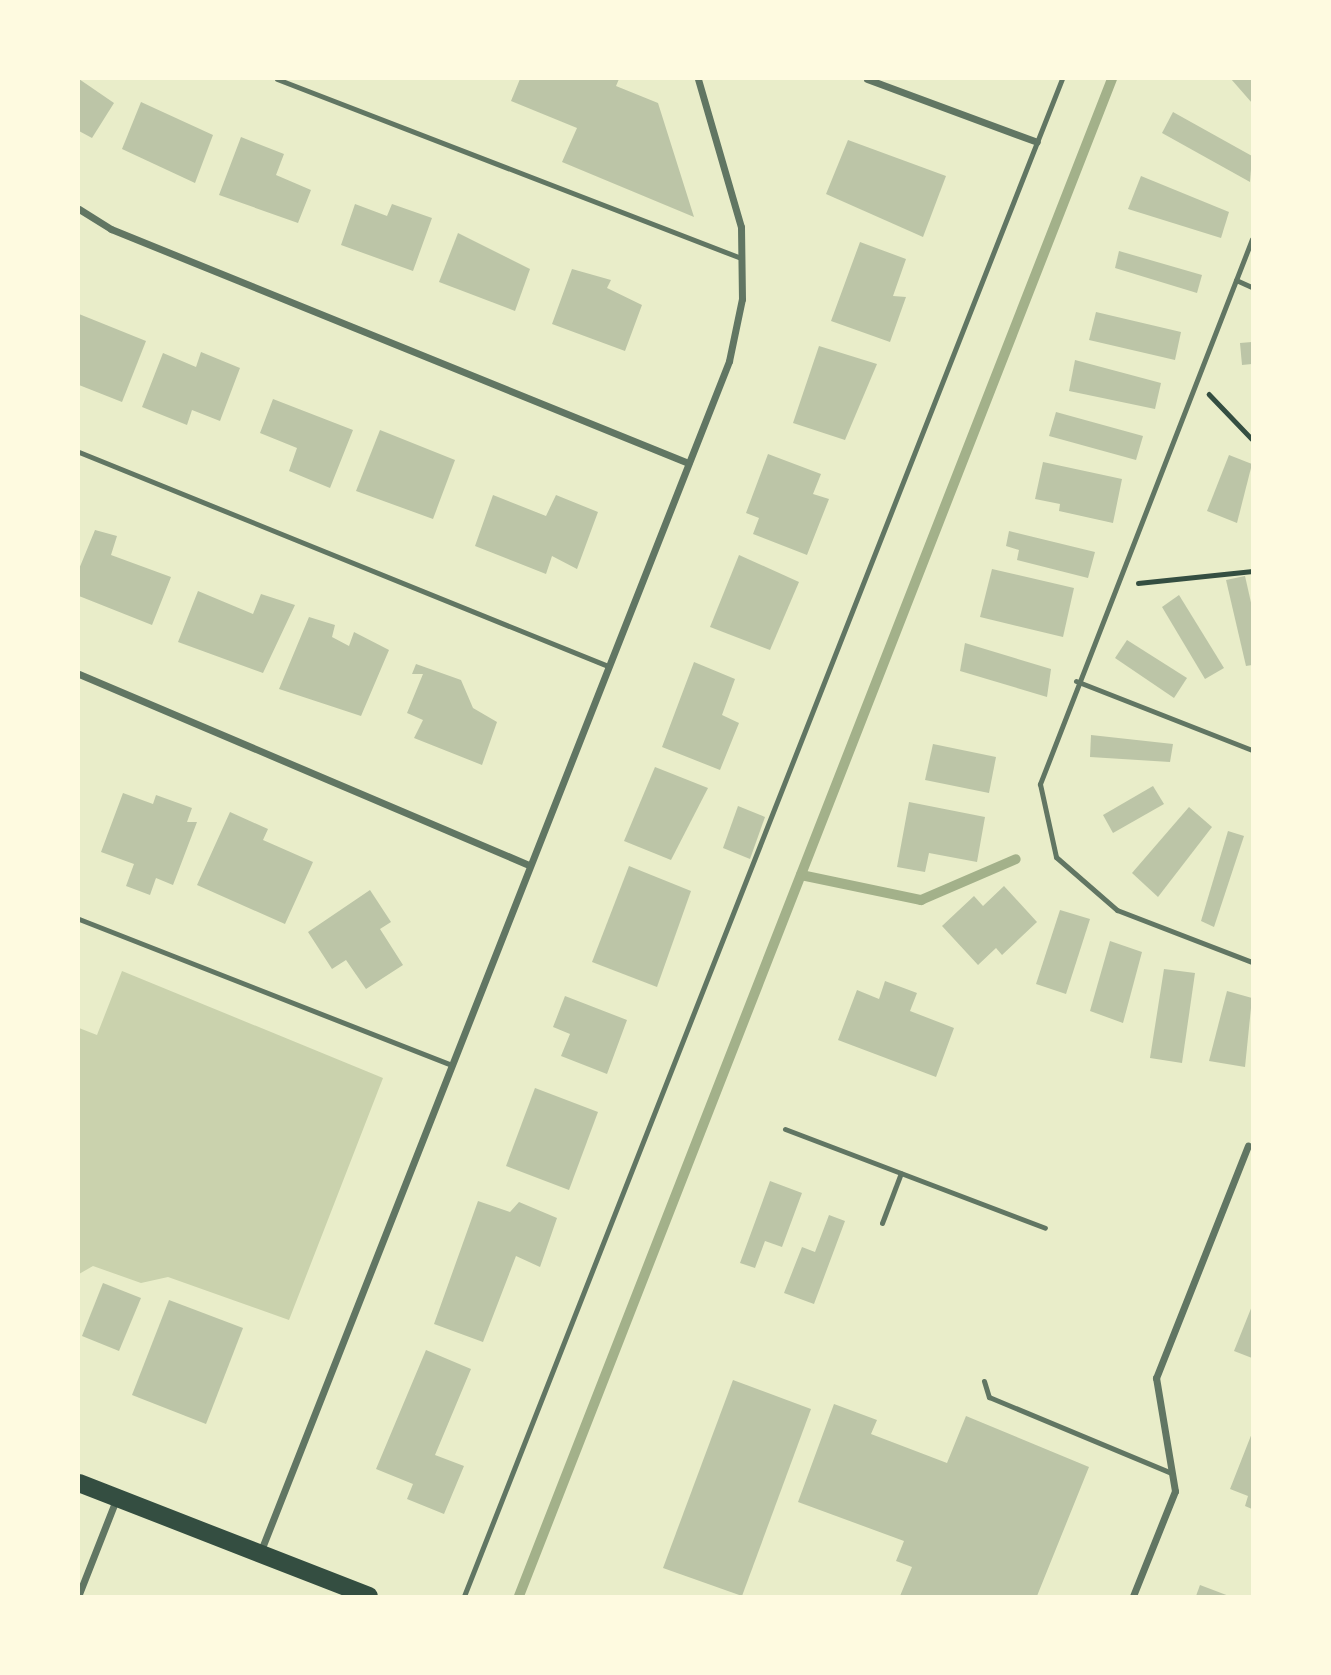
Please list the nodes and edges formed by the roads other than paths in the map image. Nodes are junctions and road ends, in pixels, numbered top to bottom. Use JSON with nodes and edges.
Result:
{"nodes":[{"id":1,"x":277,"y":79,"type":"edge"},
{"id":2,"x":698,"y":79,"type":"edge"},
{"id":3,"x":867,"y":79,"type":"edge"},
{"id":4,"x":1062,"y":79,"type":"edge"},
{"id":5,"x":1037,"y":142,"type":"junction"},
{"id":6,"x":79,"y":209,"type":"edge"},
{"id":7,"x":1252,"y":239,"type":"edge"},
{"id":8,"x":742,"y":258,"type":"junction"},
{"id":9,"x":1236,"y":280,"type":"junction"},
{"id":10,"x":1252,"y":286,"type":"edge"},
{"id":11,"x":79,"y":452,"type":"edge"},
{"id":12,"x":688,"y":463,"type":"junction"},
{"id":13,"x":608,"y":666,"type":"junction"},
{"id":14,"x":79,"y":674,"type":"edge"},
{"id":15,"x":1076,"y":681,"type":"junction"},
{"id":16,"x":1252,"y":750,"type":"edge"},
{"id":17,"x":528,"y":866,"type":"junction"},
{"id":18,"x":79,"y":919,"type":"edge"},
{"id":19,"x":1252,"y":962,"type":"edge"},
{"id":20,"x":451,"y":1065,"type":"junction"},
{"id":21,"x":785,"y":1129,"type":"dead end"},
{"id":22,"x":1248,"y":1146,"type":"dead end"},
{"id":23,"x":901,"y":1173,"type":"junction"},
{"id":24,"x":882,"y":1223,"type":"dead end"},
{"id":25,"x":1045,"y":1228,"type":"dead end"},
{"id":26,"x":984,"y":1381,"type":"dead end"},
{"id":27,"x":1172,"y":1473,"type":"junction"},
{"id":28,"x":79,"y":1483,"type":"edge"},
{"id":29,"x":117,"y":1497,"type":"junction"},
{"id":30,"x":260,"y":1553,"type":"junction"},
{"id":31,"x":79,"y":1594,"type":"edge"},
{"id":32,"x":369,"y":1596,"type":"edge"},
{"id":33,"x":464,"y":1596,"type":"edge"},
{"id":34,"x":1133,"y":1596,"type":"edge"}],
"edges":[{"from":1,"to":8,"type":"lane"},
{"from":2,"to":8,"type":"street"},
{"from":3,"to":5,"type":"street"},
{"from":4,"to":5,"type":"lane"},
{"from":5,"to":33,"type":"lane"},
{"from":6,"to":12,"type":"street"},
{"from":7,"to":9,"type":"lane"},
{"from":8,"to":12,"type":"street"},
{"from":9,"to":10,"type":"lane"},
{"from":9,"to":15,"type":"lane"},
{"from":11,"to":13,"type":"lane"},
{"from":12,"to":13,"type":"street"},
{"from":13,"to":17,"type":"street"},
{"from":14,"to":17,"type":"street"},
{"from":15,"to":16,"type":"lane"},
{"from":15,"to":19,"type":"lane"},
{"from":17,"to":20,"type":"street"},
{"from":18,"to":20,"type":"lane"},
{"from":20,"to":30,"type":"street"},
{"from":21,"to":23,"type":"lane"},
{"from":22,"to":27,"type":"street"},
{"from":23,"to":24,"type":"lane"},
{"from":23,"to":25,"type":"lane"},
{"from":26,"to":27,"type":"lane"},
{"from":27,"to":34,"type":"street"},
{"from":28,"to":29,"type":"main road"},
{"from":29,"to":30,"type":"main road"},
{"from":29,"to":31,"type":"street"},
{"from":30,"to":32,"type":"main road"}]}
